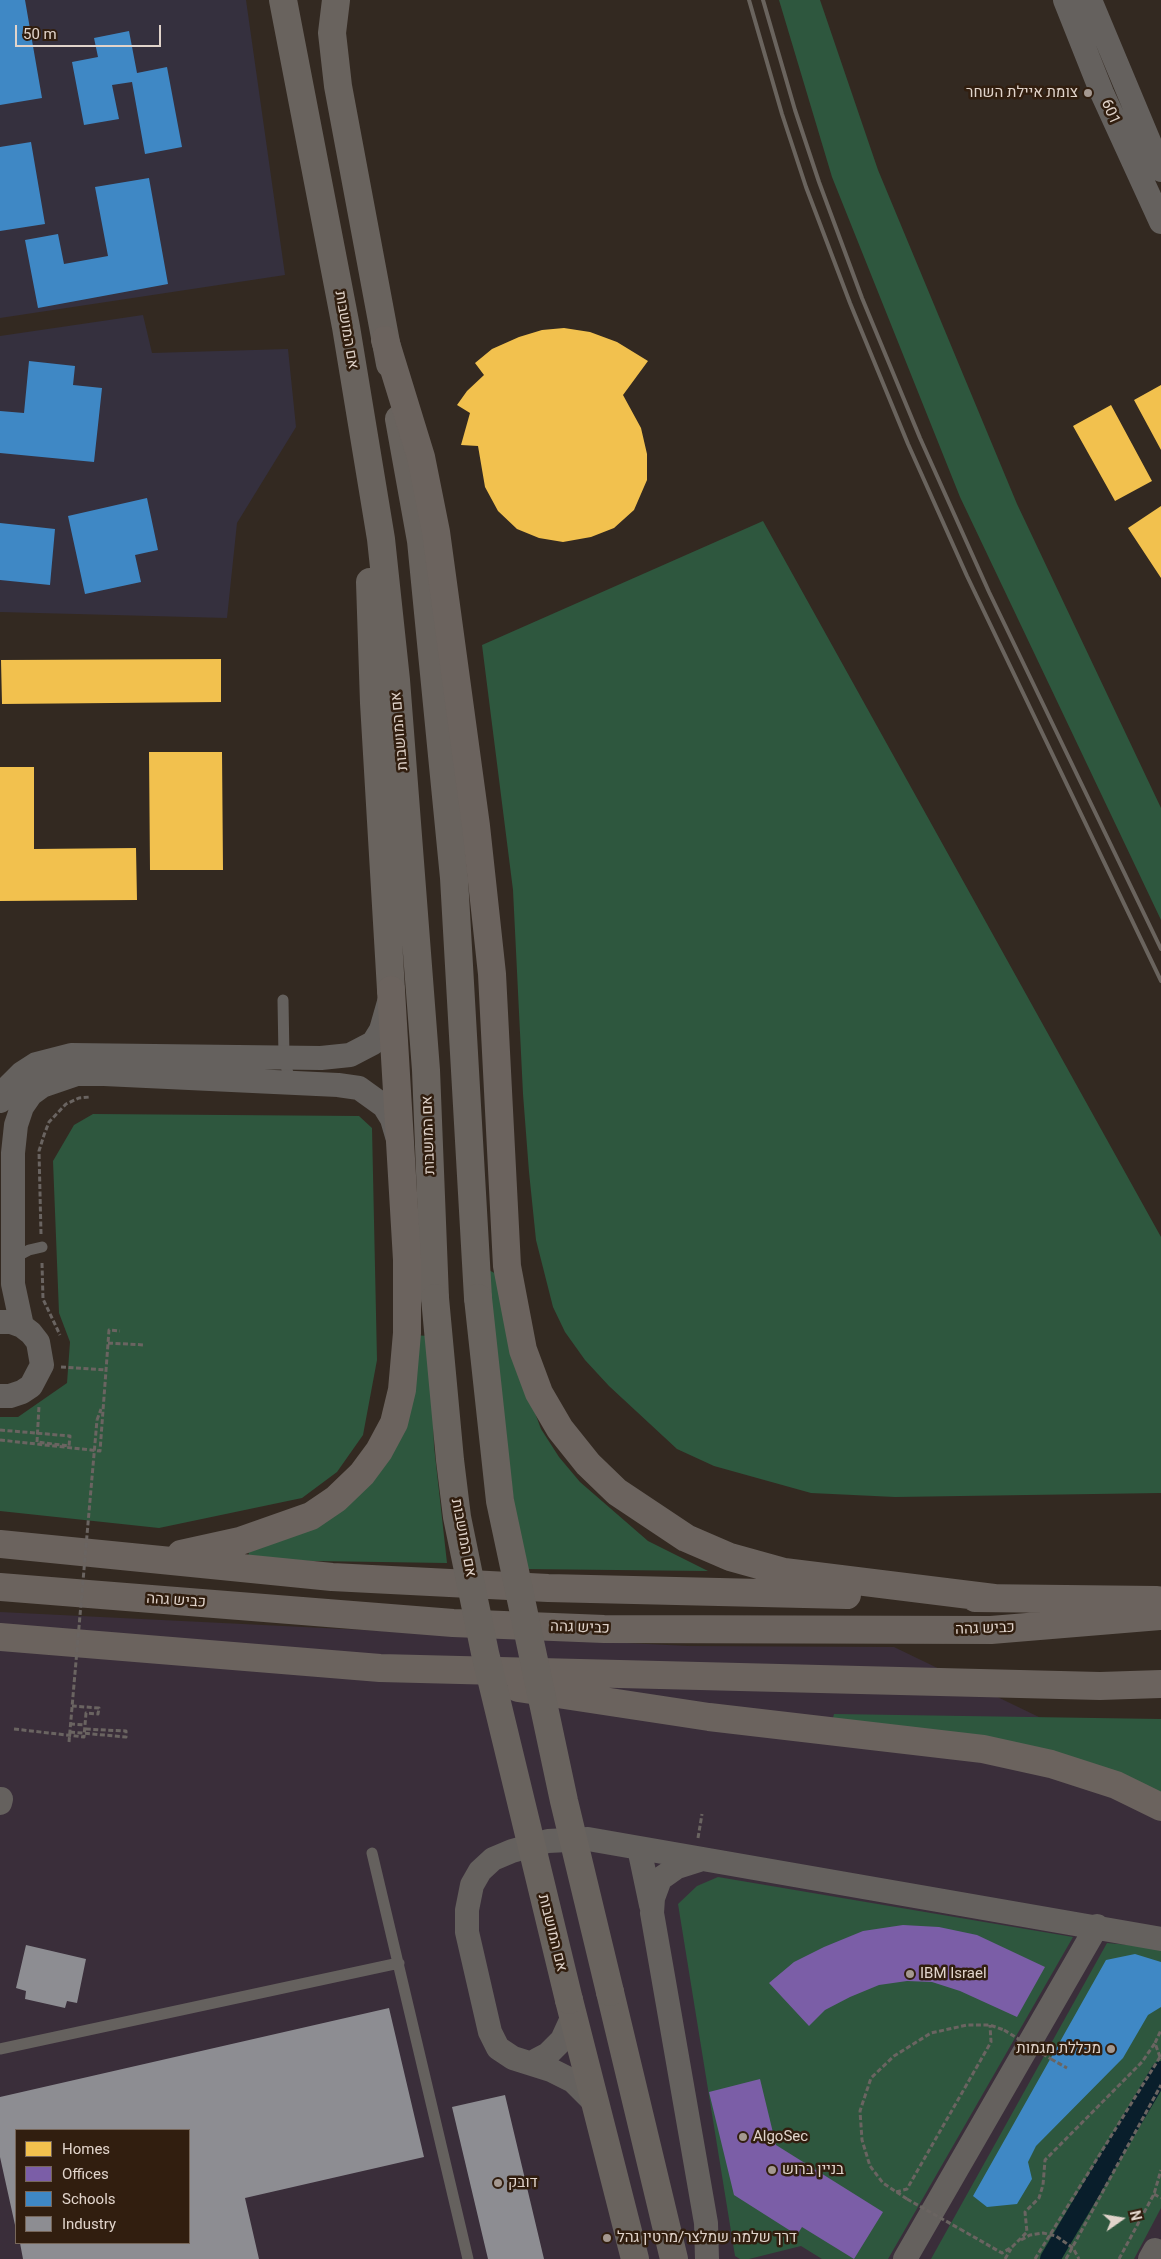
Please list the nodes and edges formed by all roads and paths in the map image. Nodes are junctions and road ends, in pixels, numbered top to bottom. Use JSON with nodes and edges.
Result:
{"nodes":[{"id":1,"x":283,"y":0,"type":"edge"},
{"id":2,"x":299,"y":0,"type":"edge"},
{"id":3,"x":328,"y":0,"type":"edge"},
{"id":4,"x":336,"y":0,"type":"edge"},
{"id":5,"x":1064,"y":0,"type":"edge"},
{"id":6,"x":1091,"y":2,"type":"edge"},
{"id":7,"x":332,"y":33,"type":"junction"},
{"id":8,"x":307,"y":116,"type":"junction"},
{"id":9,"x":1161,"y":170,"type":"edge"},
{"id":10,"x":1161,"y":222,"type":"edge"},
{"id":11,"x":386,"y":340,"type":"junction"},
{"id":12,"x":372,"y":481,"type":"junction"},
{"id":13,"x":391,"y":990,"type":"junction"},
{"id":14,"x":284,"y":1000,"type":"dead end"},
{"id":15,"x":284,"y":1058,"type":"junction"},
{"id":16,"x":290,"y":1082,"type":"junction"},
{"id":17,"x":95,"y":1097,"type":"dead end"},
{"id":18,"x":0,"y":1100,"type":"edge"},
{"id":19,"x":401,"y":1150,"type":"junction"},
{"id":20,"x":42,"y":1247,"type":"junction"},
{"id":21,"x":12,"y":1259,"type":"junction"},
{"id":22,"x":11,"y":1324,"type":"edge"},
{"id":23,"x":120,"y":1330,"type":"dead end"},
{"id":24,"x":61,"y":1343,"type":"dead end"},
{"id":25,"x":108,"y":1343,"type":"junction"},
{"id":26,"x":145,"y":1345,"type":"dead end"},
{"id":27,"x":56,"y":1366,"type":"junction"},
{"id":28,"x":106,"y":1370,"type":"junction"},
{"id":29,"x":0,"y":1396,"type":"edge"},
{"id":30,"x":103,"y":1404,"type":"junction"},
{"id":31,"x":0,"y":1430,"type":"edge"},
{"id":32,"x":0,"y":1440,"type":"edge"},
{"id":33,"x":37,"y":1442,"type":"dead end"},
{"id":34,"x":98,"y":1451,"type":"junction"},
{"id":35,"x":0,"y":1544,"type":"edge"},
{"id":36,"x":147,"y":1558,"type":"junction"},
{"id":37,"x":0,"y":1587,"type":"edge"},
{"id":38,"x":994,"y":1598,"type":"junction"},
{"id":39,"x":1161,"y":1600,"type":"edge"},
{"id":40,"x":1161,"y":1616,"type":"edge"},
{"id":41,"x":0,"y":1637,"type":"edge"},
{"id":42,"x":380,"y":1668,"type":"junction"},
{"id":43,"x":1161,"y":1684,"type":"edge"},
{"id":44,"x":72,"y":1706,"type":"junction"},
{"id":45,"x":70,"y":1724,"type":"junction"},
{"id":46,"x":85,"y":1727,"type":"junction"},
{"id":47,"x":14,"y":1729,"type":"dead end"},
{"id":48,"x":70,"y":1732,"type":"junction"},
{"id":49,"x":69,"y":1742,"type":"dead end"},
{"id":50,"x":1161,"y":1807,"type":"edge"},
{"id":51,"x":639,"y":1848,"type":"junction"},
{"id":52,"x":372,"y":1854,"type":"dead end"},
{"id":53,"x":702,"y":1860,"type":"junction"},
{"id":54,"x":652,"y":1913,"type":"junction"},
{"id":55,"x":1097,"y":1926,"type":"junction"},
{"id":56,"x":1161,"y":1939,"type":"edge"},
{"id":57,"x":399,"y":1963,"type":"junction"},
{"id":58,"x":571,"y":2008,"type":"junction"},
{"id":59,"x":990,"y":2025,"type":"junction"},
{"id":60,"x":1161,"y":2030,"type":"edge"},
{"id":61,"x":1155,"y":2043,"type":"junction"},
{"id":62,"x":0,"y":2050,"type":"edge"},
{"id":63,"x":1161,"y":2057,"type":"edge"},
{"id":64,"x":531,"y":2063,"type":"junction"},
{"id":65,"x":1067,"y":2068,"type":"dead end"},
{"id":66,"x":1161,"y":2085,"type":"edge"},
{"id":67,"x":596,"y":2104,"type":"junction"},
{"id":68,"x":1161,"y":2170,"type":"edge"},
{"id":69,"x":896,"y":2192,"type":"junction"},
{"id":70,"x":1154,"y":2194,"type":"junction"},
{"id":71,"x":1160,"y":2198,"type":"edge"},
{"id":72,"x":1051,"y":2234,"type":"junction"},
{"id":73,"x":1012,"y":2247,"type":"junction"},
{"id":74,"x":1073,"y":2248,"type":"junction"},
{"id":75,"x":468,"y":2259,"type":"edge"},
{"id":76,"x":635,"y":2259,"type":"edge"},
{"id":77,"x":674,"y":2259,"type":"edge"},
{"id":78,"x":707,"y":2259,"type":"edge"},
{"id":79,"x":905,"y":2259,"type":"edge"},
{"id":80,"x":1006,"y":2259,"type":"edge"},
{"id":81,"x":1035,"y":2259,"type":"edge"},
{"id":82,"x":1066,"y":2259,"type":"edge"},
{"id":83,"x":1079,"y":2259,"type":"edge"},
{"id":84,"x":1120,"y":2259,"type":"edge"}],
"edges":[{"from":1,"to":8,"type":"main road","name":"אם המושבות"},
{"from":2,"to":8,"type":"main road"},
{"from":3,"to":7,"type":"main road"},
{"from":4,"to":7,"type":"main road"},
{"from":5,"to":10,"type":"street","name":"601"},
{"from":6,"to":9,"type":"street","name":"601"},
{"from":7,"to":11,"type":"main road"},
{"from":8,"to":12,"type":"main road","name":"אם המושבות"},
{"from":11,"to":38,"type":"highway"},
{"from":11,"to":77,"type":"main road","bridge":true},
{"from":12,"to":13,"type":"main road"},
{"from":12,"to":58,"type":"main road","name":"אם המושבות","bridge":true},
{"from":13,"to":15,"type":"street"},
{"from":13,"to":19,"type":"highway"},
{"from":14,"to":15,"type":"lane"},
{"from":15,"to":16,"type":"lane"},
{"from":15,"to":18,"type":"street"},
{"from":16,"to":19,"type":"street"},
{"from":16,"to":21,"type":"street"},
{"from":17,"to":20,"type":"path"},
{"from":19,"to":36,"type":"highway"},
{"from":20,"to":21,"type":"lane"},
{"from":20,"to":24,"type":"path"},
{"from":21,"to":22,"type":"street"},
{"from":22,"to":27,"type":"street"},
{"from":23,"to":25,"type":"path"},
{"from":25,"to":26,"type":"path"},
{"from":25,"to":28,"type":"path"},
{"from":27,"to":28,"type":"path"},
{"from":27,"to":29,"type":"street"},
{"from":28,"to":30,"type":"path"},
{"from":30,"to":34,"type":"path"},
{"from":30,"to":34,"type":"path","bridge":true},
{"from":31,"to":33,"type":"path","bridge":true},
{"from":32,"to":34,"type":"path","bridge":true},
{"from":34,"to":44,"type":"path","bridge":true},
{"from":35,"to":36,"type":"highway"},
{"from":36,"to":38,"type":"highway"},
{"from":37,"to":40,"type":"highway","name":"כביש גהה"},
{"from":38,"to":39,"type":"highway"},
{"from":41,"to":42,"type":"highway"},
{"from":42,"to":43,"type":"highway"},
{"from":42,"to":50,"type":"highway"},
{"from":44,"to":45,"type":"path","bridge":true},
{"from":44,"to":46,"type":"path"},
{"from":45,"to":46,"type":"path"},
{"from":45,"to":48,"type":"path","bridge":true},
{"from":46,"to":47,"type":"path"},
{"from":46,"to":48,"type":"path","bridge":true},
{"from":48,"to":49,"type":"path","bridge":true},
{"from":51,"to":53,"type":"street"},
{"from":51,"to":54,"type":"street"},
{"from":51,"to":64,"type":"street"},
{"from":52,"to":57,"type":"lane"},
{"from":53,"to":54,"type":"street"},
{"from":53,"to":55,"type":"street"},
{"from":54,"to":78,"type":"street"},
{"from":55,"to":56,"type":"street"},
{"from":55,"to":79,"type":"street"},
{"from":57,"to":62,"type":"lane"},
{"from":57,"to":75,"type":"lane"},
{"from":58,"to":64,"type":"street"},
{"from":58,"to":67,"type":"main road","name":"אם המושבות"},
{"from":59,"to":65,"type":"path","bridge":true},
{"from":59,"to":69,"type":"path"},
{"from":59,"to":69,"type":"path"},
{"from":60,"to":61,"type":"path"},
{"from":61,"to":63,"type":"path"},
{"from":61,"to":73,"type":"path"},
{"from":63,"to":72,"type":"path"},
{"from":64,"to":67,"type":"street"},
{"from":66,"to":74,"type":"path"},
{"from":67,"to":76,"type":"main road","name":"אם המושבות"},
{"from":68,"to":70,"type":"path"},
{"from":69,"to":73,"type":"path","bridge":true},
{"from":70,"to":71,"type":"path"},
{"from":70,"to":84,"type":"path"},
{"from":72,"to":73,"type":"path"},
{"from":72,"to":74,"type":"path"},
{"from":72,"to":81,"type":"path"},
{"from":73,"to":80,"type":"path"},
{"from":74,"to":82,"type":"path"},
{"from":74,"to":83,"type":"path"}]}
